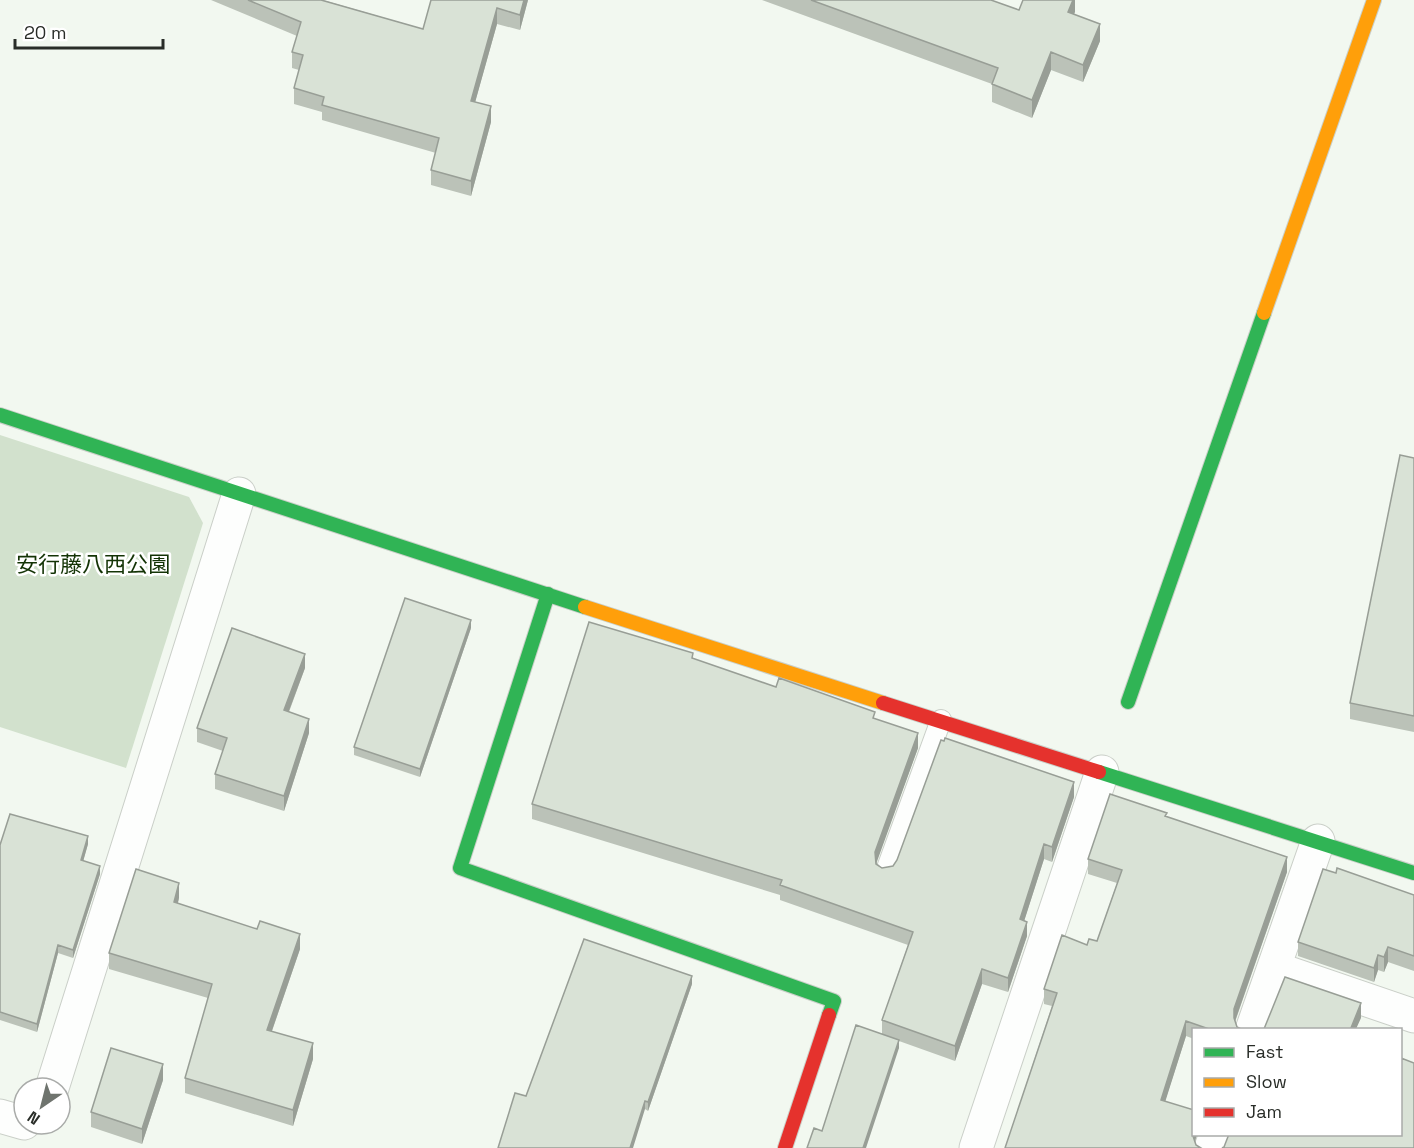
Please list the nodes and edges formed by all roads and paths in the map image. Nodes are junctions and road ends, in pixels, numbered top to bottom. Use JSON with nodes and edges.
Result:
{"nodes":[{"id":1,"x":1374,"y":0,"type":"edge"},
{"id":2,"x":0,"y":415,"type":"edge"},
{"id":3,"x":239,"y":494,"type":"junction"},
{"id":4,"x":548,"y":594,"type":"junction"},
{"id":5,"x":1128,"y":702,"type":"dead end"},
{"id":6,"x":941,"y":720,"type":"junction"},
{"id":7,"x":1102,"y":772,"type":"junction"},
{"id":8,"x":1318,"y":841,"type":"junction"},
{"id":9,"x":886,"y":871,"type":"edge"},
{"id":10,"x":1414,"y":873,"type":"edge"},
{"id":11,"x":1274,"y":968,"type":"junction"},
{"id":12,"x":1414,"y":1016,"type":"edge"},
{"id":13,"x":1252,"y":1028,"type":"edge"},
{"id":14,"x":56,"y":1076,"type":"edge"},
{"id":15,"x":785,"y":1148,"type":"edge"},
{"id":16,"x":976,"y":1148,"type":"edge"}],
"edges":[{"from":1,"to":5,"type":"street"},
{"from":2,"to":3,"type":"street"},
{"from":3,"to":4,"type":"street"},
{"from":3,"to":14,"type":"street"},
{"from":4,"to":6,"type":"street"},
{"from":4,"to":15,"type":"street"},
{"from":6,"to":7,"type":"street"},
{"from":6,"to":9,"type":"lane"},
{"from":7,"to":8,"type":"street"},
{"from":7,"to":16,"type":"street"},
{"from":8,"to":10,"type":"street"},
{"from":8,"to":11,"type":"street"},
{"from":11,"to":12,"type":"street"},
{"from":11,"to":13,"type":"street"}]}
